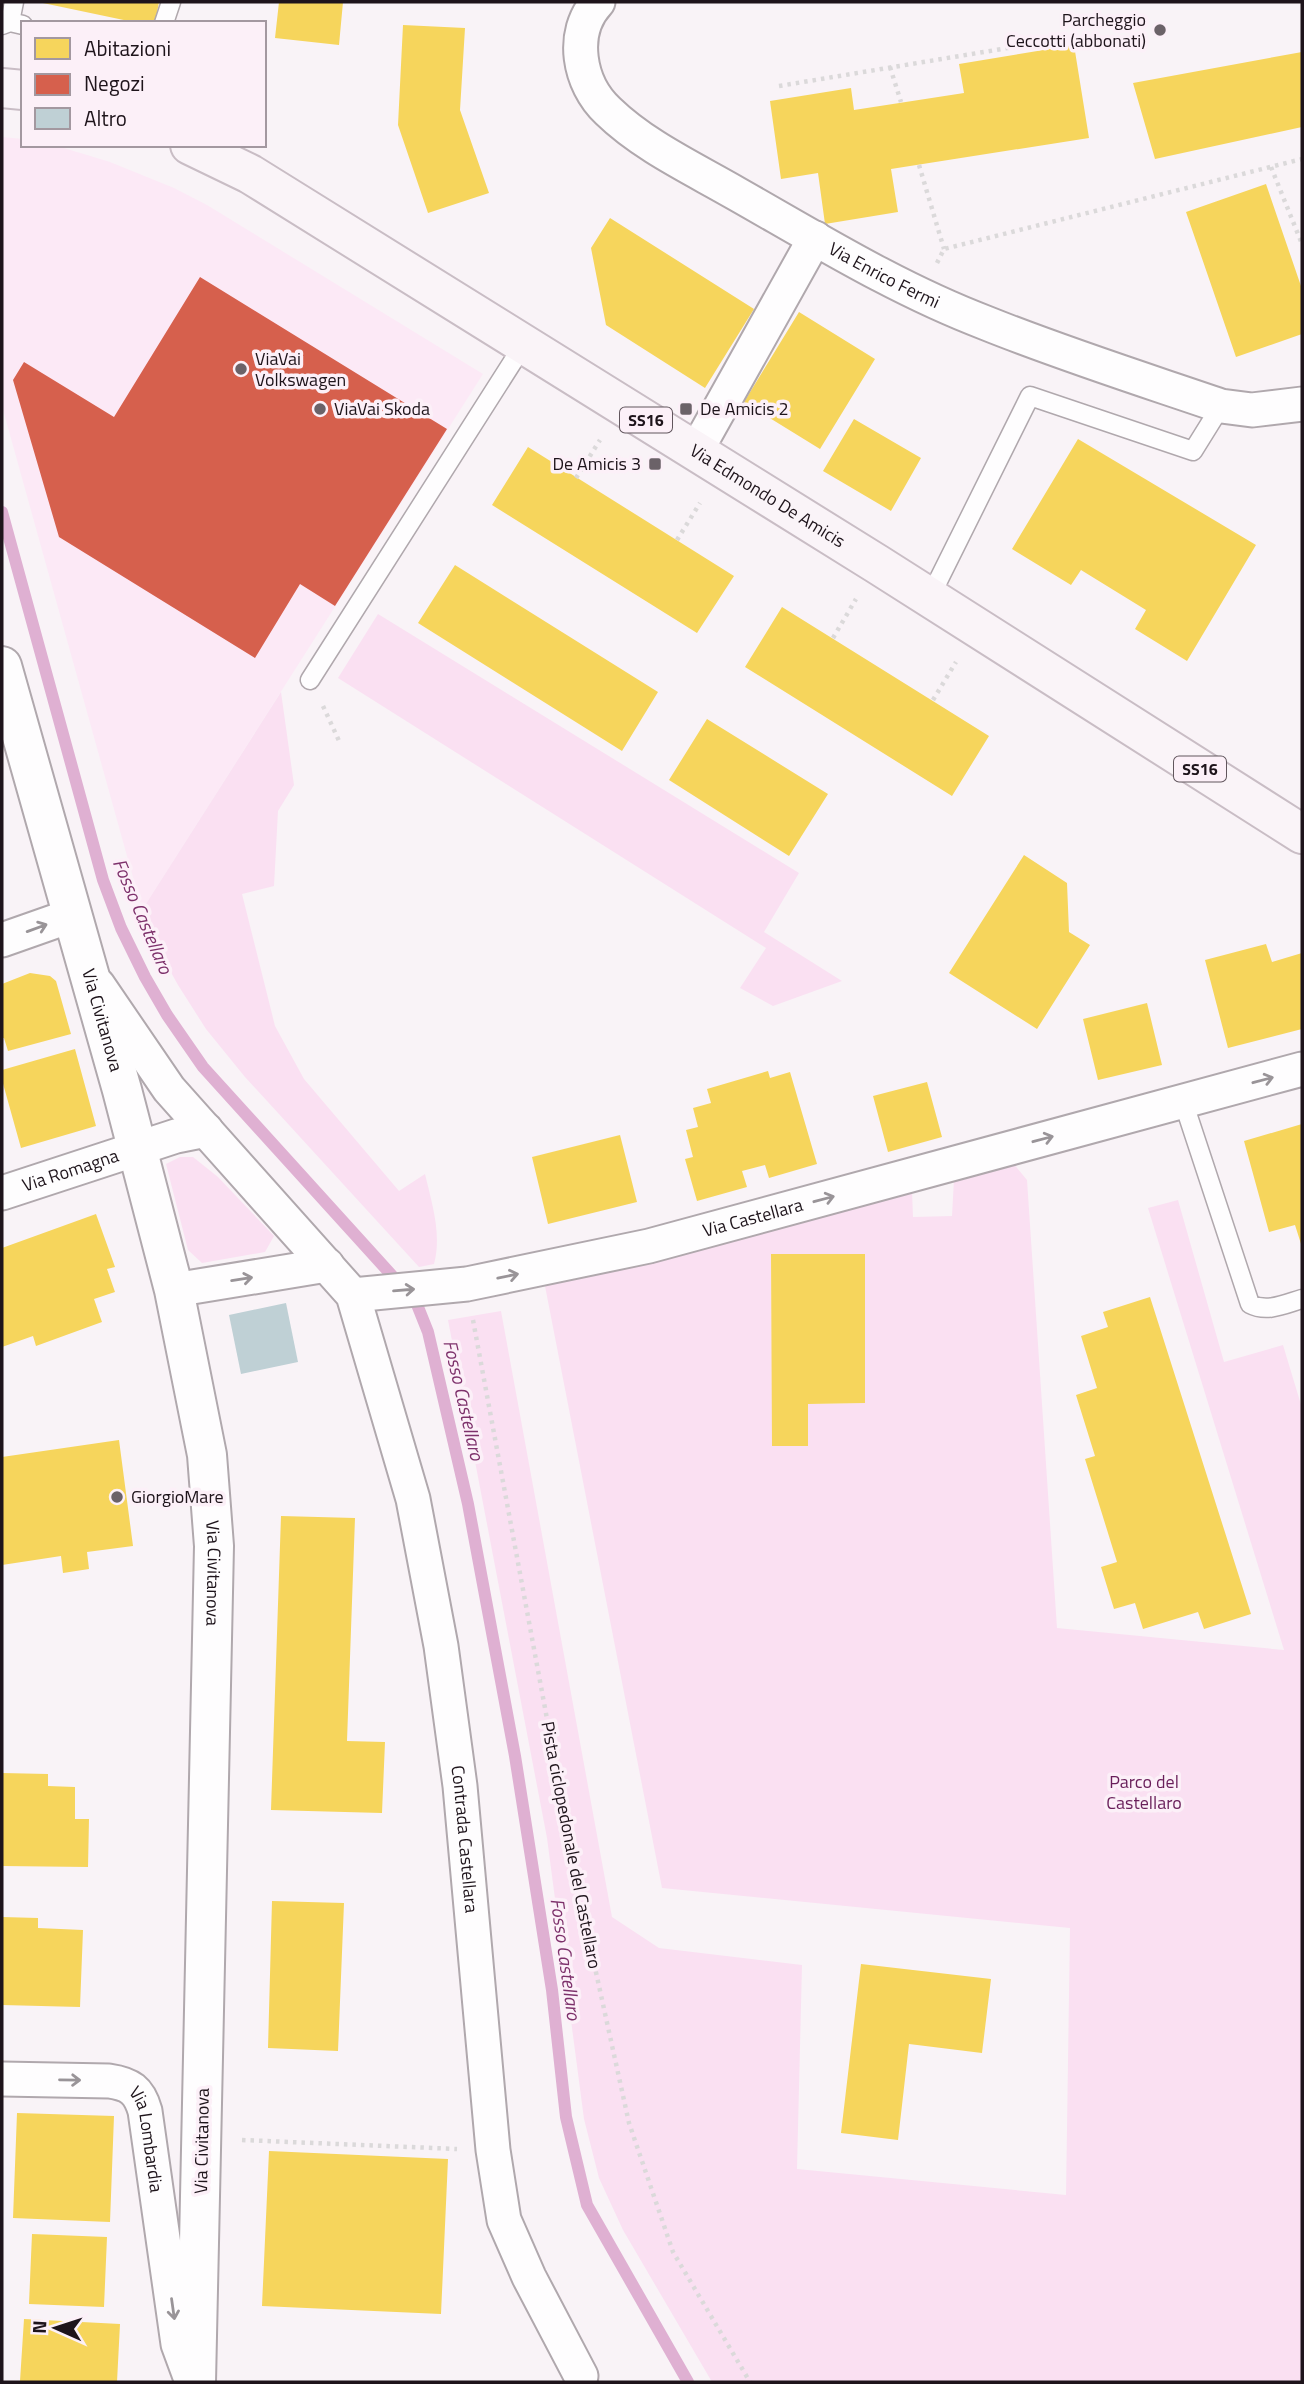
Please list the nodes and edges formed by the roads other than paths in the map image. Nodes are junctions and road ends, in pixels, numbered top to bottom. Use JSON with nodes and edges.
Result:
{"nodes":[{"id":1,"x":15,"y":2,"type":"edge"},
{"id":2,"x":171,"y":2,"type":"edge"},
{"id":3,"x":598,"y":2,"type":"edge"},
{"id":4,"x":165,"y":21,"type":"edge"},
{"id":5,"x":12,"y":24,"type":"edge"},
{"id":6,"x":2,"y":88,"type":"edge"},
{"id":7,"x":21,"y":90,"type":"edge"},
{"id":8,"x":194,"y":147,"type":"edge"},
{"id":9,"x":815,"y":239,"type":"junction"},
{"id":10,"x":524,"y":344,"type":"junction"},
{"id":11,"x":1302,"y":404,"type":"edge"},
{"id":12,"x":1221,"y":406,"type":"junction"},
{"id":13,"x":696,"y":451,"type":"junction"},
{"id":14,"x":930,"y":597,"type":"junction"},
{"id":15,"x":2,"y":666,"type":"edge"},
{"id":16,"x":310,"y":680,"type":"road end"},
{"id":17,"x":1302,"y":834,"type":"edge"},
{"id":18,"x":73,"y":915,"type":"junction"},
{"id":19,"x":2,"y":940,"type":"edge"},
{"id":20,"x":89,"y":971,"type":"junction"},
{"id":21,"x":1302,"y":1069,"type":"edge"},
{"id":22,"x":169,"y":1089,"type":"junction"},
{"id":23,"x":122,"y":1090,"type":"junction"},
{"id":24,"x":1183,"y":1101,"type":"junction"},
{"id":25,"x":206,"y":1130,"type":"junction"},
{"id":26,"x":138,"y":1149,"type":"junction"},
{"id":27,"x":2,"y":1193,"type":"edge"},
{"id":28,"x":327,"y":1265,"type":"junction"},
{"id":29,"x":174,"y":1290,"type":"junction"},
{"id":30,"x":361,"y":1294,"type":"junction"},
{"id":31,"x":1302,"y":1299,"type":"edge"},
{"id":32,"x":2,"y":2078,"type":"edge"},
{"id":33,"x":163,"y":2241,"type":"junction"},
{"id":34,"x":200,"y":2254,"type":"junction"},
{"id":35,"x":581,"y":2376,"type":"dead end"},
{"id":36,"x":194,"y":2382,"type":"edge"}],
"edges":[{"from":1,"to":5,"type":"lane"},
{"from":2,"to":4,"type":"lane"},
{"from":3,"to":9,"type":"street","name":"Via Enrico Fermi"},
{"from":6,"to":7,"type":"main road"},
{"from":8,"to":10,"type":"main road","name":"Via Edmondo De Amicis","number":"SS16"},
{"from":9,"to":12,"type":"street","name":"Via Enrico Fermi"},
{"from":9,"to":13,"type":"street"},
{"from":10,"to":13,"type":"main road","name":"Via Edmondo De Amicis","number":"SS16"},
{"from":10,"to":16,"type":"lane"},
{"from":11,"to":12,"type":"street","name":"Via Enrico Fermi"},
{"from":12,"to":14,"type":"lane"},
{"from":13,"to":14,"type":"main road","name":"Via Edmondo De Amicis","number":"SS16"},
{"from":14,"to":17,"type":"main road","name":"Via Edmondo De Amicis","number":"SS16"},
{"from":15,"to":18,"type":"street","name":"Via Civitanova"},
{"from":19,"to":18,"type":"street","one_way":true},
{"from":18,"to":20,"type":"street","name":"Via Civitanova"},
{"from":20,"to":22,"type":"street"},
{"from":20,"to":23,"type":"street","name":"Via Civitanova"},
{"from":24,"to":21,"type":"street","name":"Via Castellara","one_way":true},
{"from":22,"to":23,"type":"street"},
{"from":22,"to":25,"type":"street"},
{"from":23,"to":26,"type":"street","name":"Via Civitanova"},
{"from":30,"to":24,"type":"street","name":"Via Castellara","one_way":true},
{"from":24,"to":31,"type":"lane"},
{"from":25,"to":26,"type":"street"},
{"from":25,"to":28,"type":"street"},
{"from":26,"to":27,"type":"street","name":"Via Romagna"},
{"from":26,"to":29,"type":"street","name":"Via Civitanova"},
{"from":29,"to":28,"type":"street","one_way":true},
{"from":28,"to":30,"type":"street"},
{"from":29,"to":34,"type":"street","name":"Via Civitanova"},
{"from":30,"to":35,"type":"street","name":"Contrada Castellara"},
{"from":32,"to":33,"type":"street","name":"Via Lombardia","one_way":true},
{"from":33,"to":34,"type":"street"},
{"from":33,"to":36,"type":"street","name":"Via Lombardia","one_way":true},
{"from":34,"to":36,"type":"street","name":"Via Civitanova"}]}
